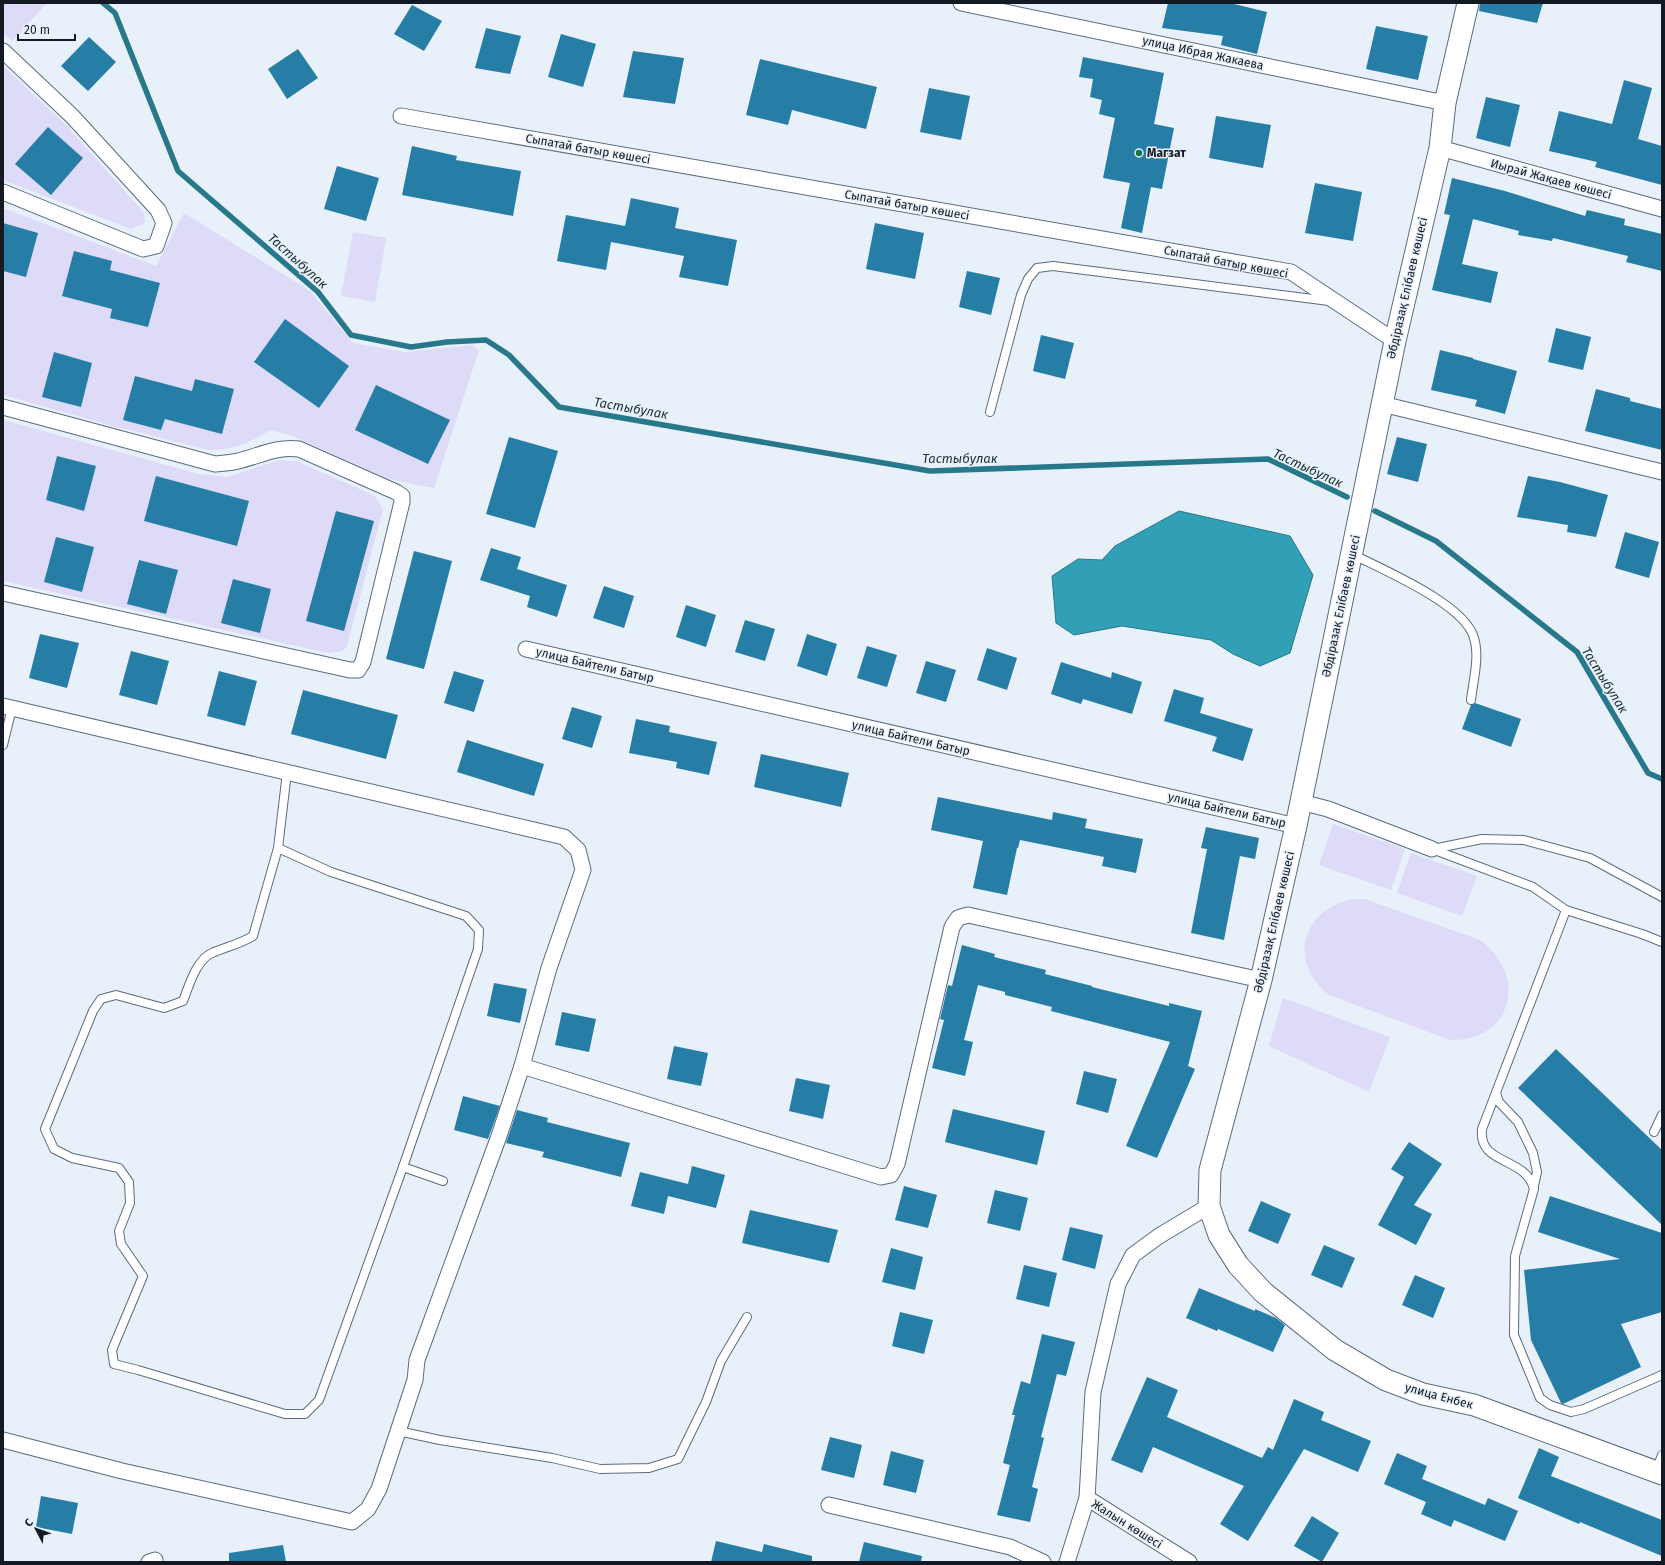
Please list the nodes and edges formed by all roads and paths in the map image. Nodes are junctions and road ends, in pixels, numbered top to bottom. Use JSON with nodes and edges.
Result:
{"nodes":[{"id":1,"x":961,"y":3,"type":"edge"},
{"id":2,"x":1468,"y":3,"type":"edge"},
{"id":3,"x":3,"y":51,"type":"edge"},
{"id":4,"x":1445,"y":103,"type":"junction"},
{"id":5,"x":401,"y":116,"type":"dead end"},
{"id":6,"x":1440,"y":148,"type":"junction"},
{"id":7,"x":3,"y":192,"type":"edge"},
{"id":8,"x":1662,"y":209,"type":"edge"},
{"id":9,"x":1335,"y":302,"type":"junction"},
{"id":10,"x":1395,"y":341,"type":"junction"},
{"id":11,"x":1382,"y":404,"type":"junction"},
{"id":12,"x":3,"y":407,"type":"edge"},
{"id":13,"x":990,"y":412,"type":"dead end"},
{"id":14,"x":1662,"y":472,"type":"edge"},
{"id":15,"x":1352,"y":553,"type":"junction"},
{"id":16,"x":3,"y":593,"type":"edge"},
{"id":17,"x":526,"y":649,"type":"dead end"},
{"id":18,"x":1471,"y":700,"type":"dead end"},
{"id":19,"x":7,"y":708,"type":"edge"},
{"id":20,"x":3,"y":746,"type":"edge"},
{"id":21,"x":287,"y":772,"type":"junction"},
{"id":22,"x":1301,"y":802,"type":"junction"},
{"id":23,"x":1296,"y":826,"type":"junction"},
{"id":24,"x":278,"y":848,"type":"junction"},
{"id":25,"x":1432,"y":849,"type":"junction"},
{"id":26,"x":1662,"y":897,"type":"edge"},
{"id":27,"x":1566,"y":910,"type":"junction"},
{"id":28,"x":1662,"y":942,"type":"edge"},
{"id":29,"x":1261,"y":980,"type":"junction"},
{"id":30,"x":522,"y":1066,"type":"junction"},
{"id":31,"x":1496,"y":1093,"type":"junction"},
{"id":32,"x":1662,"y":1115,"type":"edge"},
{"id":33,"x":1654,"y":1132,"type":"dead end"},
{"id":34,"x":403,"y":1167,"type":"junction"},
{"id":35,"x":443,"y":1181,"type":"dead end"},
{"id":36,"x":1534,"y":1189,"type":"junction"},
{"id":37,"x":1210,"y":1206,"type":"junction"},
{"id":38,"x":747,"y":1317,"type":"dead end"},
{"id":39,"x":1662,"y":1375,"type":"edge"},
{"id":40,"x":398,"y":1431,"type":"junction"},
{"id":41,"x":3,"y":1440,"type":"edge"},
{"id":42,"x":1660,"y":1467,"type":"edge"},
{"id":43,"x":1086,"y":1498,"type":"junction"},
{"id":44,"x":828,"y":1505,"type":"dead end"},
{"id":45,"x":1043,"y":1562,"type":"edge"},
{"id":46,"x":1067,"y":1562,"type":"edge"},
{"id":47,"x":1189,"y":1562,"type":"edge"}],
"edges":[{"from":1,"to":4,"type":"street","name":"улица Ибрая Жакаева"},
{"from":2,"to":4,"type":"street","name":"Әбдіразақ Елібаев көшесі"},
{"from":3,"to":7,"type":"street"},
{"from":4,"to":6,"type":"street","name":"Әбдіразақ Елібаев көшесі"},
{"from":5,"to":9,"type":"street","name":"Сыпатай батыр көшесі"},
{"from":6,"to":8,"type":"street","name":"Иырай Жақаев көшесі"},
{"from":6,"to":10,"type":"street","name":"Әбдіразақ Елібаев көшесі"},
{"from":9,"to":10,"type":"street","name":"Сыпатай батыр көшесі"},
{"from":9,"to":13,"type":"lane"},
{"from":10,"to":11,"type":"street","name":"Әбдіразақ Елібаев көшесі"},
{"from":11,"to":14,"type":"street"},
{"from":11,"to":15,"type":"street","name":"Әбдіразақ Елібаев көшесі"},
{"from":12,"to":16,"type":"street"},
{"from":15,"to":18,"type":"lane"},
{"from":15,"to":22,"type":"street","name":"Әбдіразақ Елібаев көшесі"},
{"from":17,"to":23,"type":"street","name":"улица Байтели Батыр"},
{"from":19,"to":20,"type":"lane"},
{"from":19,"to":21,"type":"street"},
{"from":21,"to":24,"type":"lane"},
{"from":21,"to":30,"type":"street"},
{"from":22,"to":23,"type":"street","name":"Әбдіразақ Елібаев көшесі"},
{"from":22,"to":25,"type":"street"},
{"from":23,"to":29,"type":"street","name":"Әбдіразақ Елібаев көшесі"},
{"from":24,"to":34,"type":"lane"},
{"from":24,"to":34,"type":"lane"},
{"from":25,"to":26,"type":"lane"},
{"from":25,"to":27,"type":"lane"},
{"from":27,"to":28,"type":"lane"},
{"from":27,"to":31,"type":"lane"},
{"from":29,"to":30,"type":"street"},
{"from":29,"to":37,"type":"street","name":"Әбдіразақ Елібаев көшесі"},
{"from":30,"to":40,"type":"street"},
{"from":31,"to":36,"type":"lane"},
{"from":31,"to":36,"type":"lane"},
{"from":32,"to":33,"type":"lane"},
{"from":34,"to":35,"type":"lane"},
{"from":36,"to":39,"type":"lane"},
{"from":37,"to":42,"type":"street","name":"улица Енбек"},
{"from":37,"to":43,"type":"street"},
{"from":38,"to":40,"type":"lane"},
{"from":40,"to":41,"type":"street"},
{"from":43,"to":46,"type":"street"},
{"from":43,"to":47,"type":"street","name":"Жалын көшесі"},
{"from":44,"to":45,"type":"street"}]}
